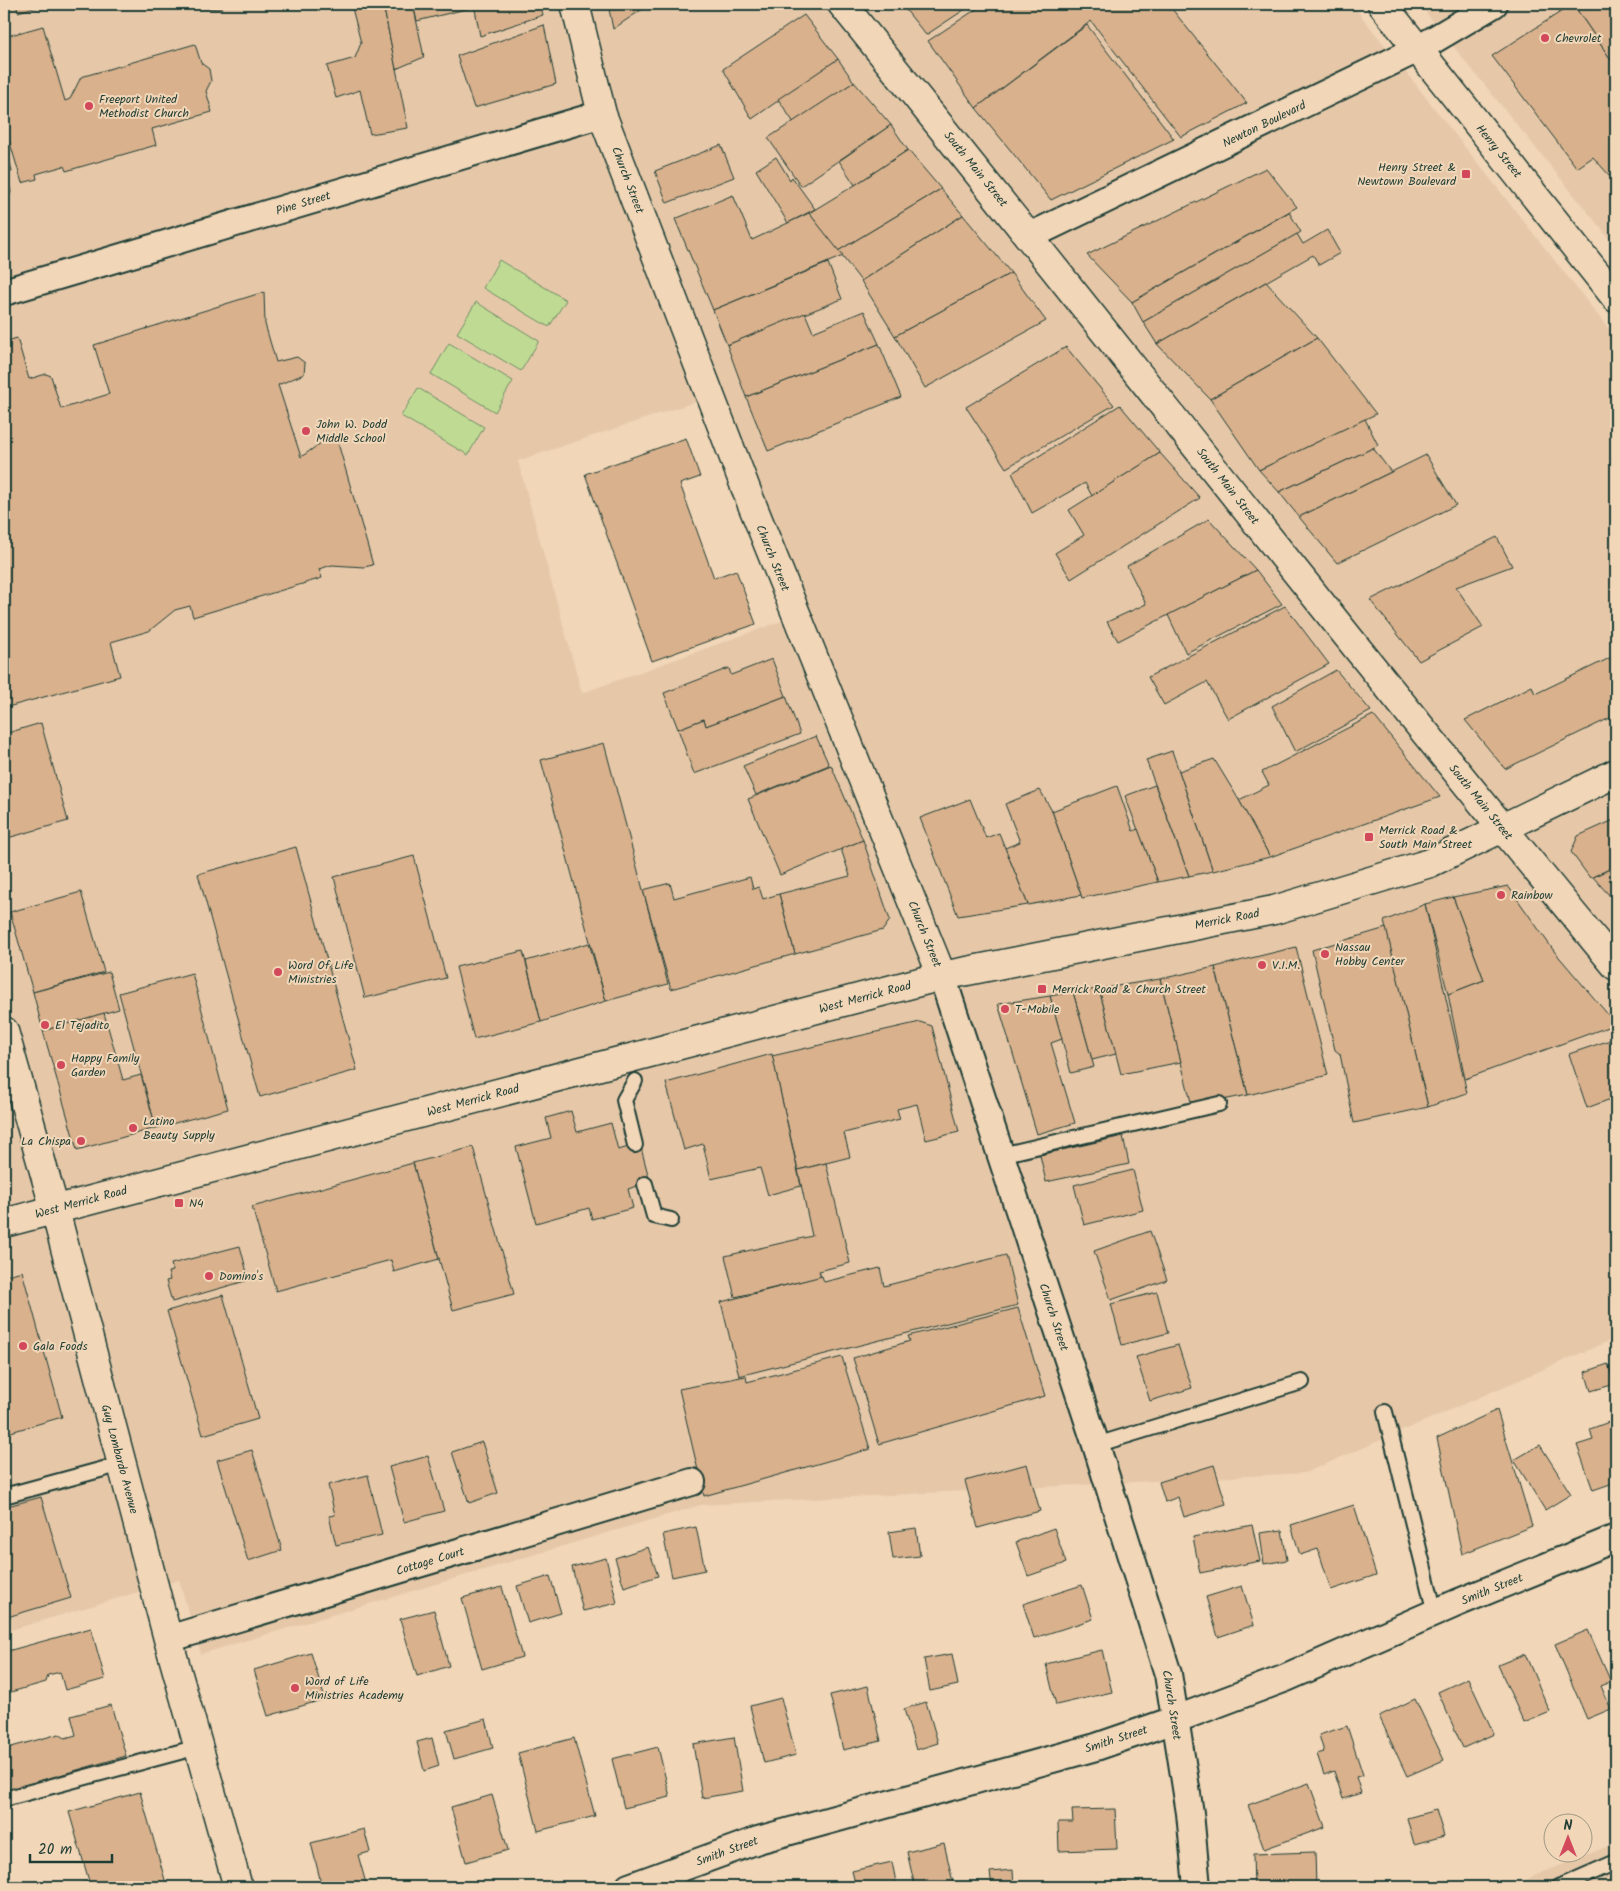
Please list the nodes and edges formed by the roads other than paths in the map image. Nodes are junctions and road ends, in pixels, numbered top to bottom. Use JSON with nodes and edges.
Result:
{"nodes":[{"id":1,"x":575,"y":4,"type":"edge"},
{"id":2,"x":842,"y":4,"type":"edge"},
{"id":3,"x":1382,"y":4,"type":"edge"},
{"id":4,"x":1494,"y":4,"type":"edge"},
{"id":5,"x":1418,"y":49,"type":"junction"},
{"id":6,"x":602,"y":114,"type":"junction"},
{"id":7,"x":1030,"y":236,"type":"junction"},
{"id":8,"x":4,"y":292,"type":"edge"},
{"id":9,"x":1616,"y":298,"type":"edge"},
{"id":10,"x":1616,"y":773,"type":"edge"},
{"id":11,"x":1501,"y":827,"type":"junction"},
{"id":12,"x":1616,"y":966,"type":"edge"},
{"id":13,"x":942,"y":976,"type":"junction"},
{"id":14,"x":4,"y":1031,"type":"edge"},
{"id":15,"x":635,"y":1081,"type":"dead end"},
{"id":16,"x":1219,"y":1104,"type":"dead end"},
{"id":17,"x":635,"y":1146,"type":"dead end"},
{"id":18,"x":1001,"y":1155,"type":"junction"},
{"id":19,"x":645,"y":1184,"type":"dead end"},
{"id":20,"x":55,"y":1210,"type":"junction"},
{"id":21,"x":671,"y":1220,"type":"dead end"},
{"id":22,"x":4,"y":1223,"type":"edge"},
{"id":23,"x":1302,"y":1382,"type":"dead end"},
{"id":24,"x":1385,"y":1412,"type":"dead end"},
{"id":25,"x":1096,"y":1445,"type":"junction"},
{"id":26,"x":122,"y":1464,"type":"junction"},
{"id":27,"x":692,"y":1482,"type":"dead end"},
{"id":28,"x":4,"y":1496,"type":"edge"},
{"id":29,"x":1616,"y":1538,"type":"edge"},
{"id":30,"x":1435,"y":1613,"type":"junction"},
{"id":31,"x":168,"y":1639,"type":"junction"},
{"id":32,"x":1174,"y":1720,"type":"junction"},
{"id":33,"x":198,"y":1747,"type":"junction"},
{"id":34,"x":4,"y":1799,"type":"edge"},
{"id":35,"x":1616,"y":1862,"type":"edge"},
{"id":36,"x":238,"y":1887,"type":"edge"},
{"id":37,"x":630,"y":1887,"type":"edge"},
{"id":38,"x":1197,"y":1887,"type":"edge"},
{"id":39,"x":1559,"y":1887,"type":"edge"}],
"edges":[{"from":1,"to":6,"type":"main road","name":"Church Street"},
{"from":2,"to":7,"type":"main road","name":"South Main Street"},
{"from":3,"to":5,"type":"main road","name":"Henry Street"},
{"from":4,"to":5,"type":"street","name":"Newton Boulevard"},
{"from":5,"to":7,"type":"street","name":"Newton Boulevard"},
{"from":5,"to":9,"type":"main road","name":"Henry Street"},
{"from":6,"to":8,"type":"street","name":"Pine Street"},
{"from":6,"to":13,"type":"main road","name":"Church Street"},
{"from":7,"to":11,"type":"main road","name":"South Main Street"},
{"from":10,"to":11,"type":"main road","name":"Merrick Road"},
{"from":11,"to":12,"type":"main road","name":"South Main Street"},
{"from":11,"to":13,"type":"main road","name":"Merrick Road"},
{"from":13,"to":18,"type":"street","name":"Church Street"},
{"from":13,"to":20,"type":"main road","name":"West Merrick Road"},
{"from":14,"to":20,"type":"main road","name":"Guy Lombardo Avenue"},
{"from":15,"to":17,"type":"lane"},
{"from":16,"to":18,"type":"lane"},
{"from":18,"to":25,"type":"street","name":"Church Street"},
{"from":19,"to":21,"type":"lane"},
{"from":20,"to":22,"type":"main road","name":"West Merrick Road"},
{"from":20,"to":26,"type":"main road","name":"Guy Lombardo Avenue"},
{"from":23,"to":25,"type":"lane"},
{"from":24,"to":30,"type":"lane"},
{"from":25,"to":32,"type":"street","name":"Church Street"},
{"from":26,"to":28,"type":"lane"},
{"from":26,"to":31,"type":"main road","name":"Guy Lombardo Avenue"},
{"from":27,"to":31,"type":"street","name":"Cottage Court"},
{"from":29,"to":30,"type":"street","name":"Smith Street"},
{"from":30,"to":32,"type":"street","name":"Smith Street"},
{"from":31,"to":33,"type":"main road","name":"Guy Lombardo Avenue"},
{"from":32,"to":37,"type":"street","name":"Smith Street"},
{"from":32,"to":38,"type":"street","name":"Church Street"},
{"from":33,"to":34,"type":"lane"},
{"from":33,"to":36,"type":"main road","name":"Guy Lombardo Avenue"},
{"from":35,"to":39,"type":"lane"}]}
